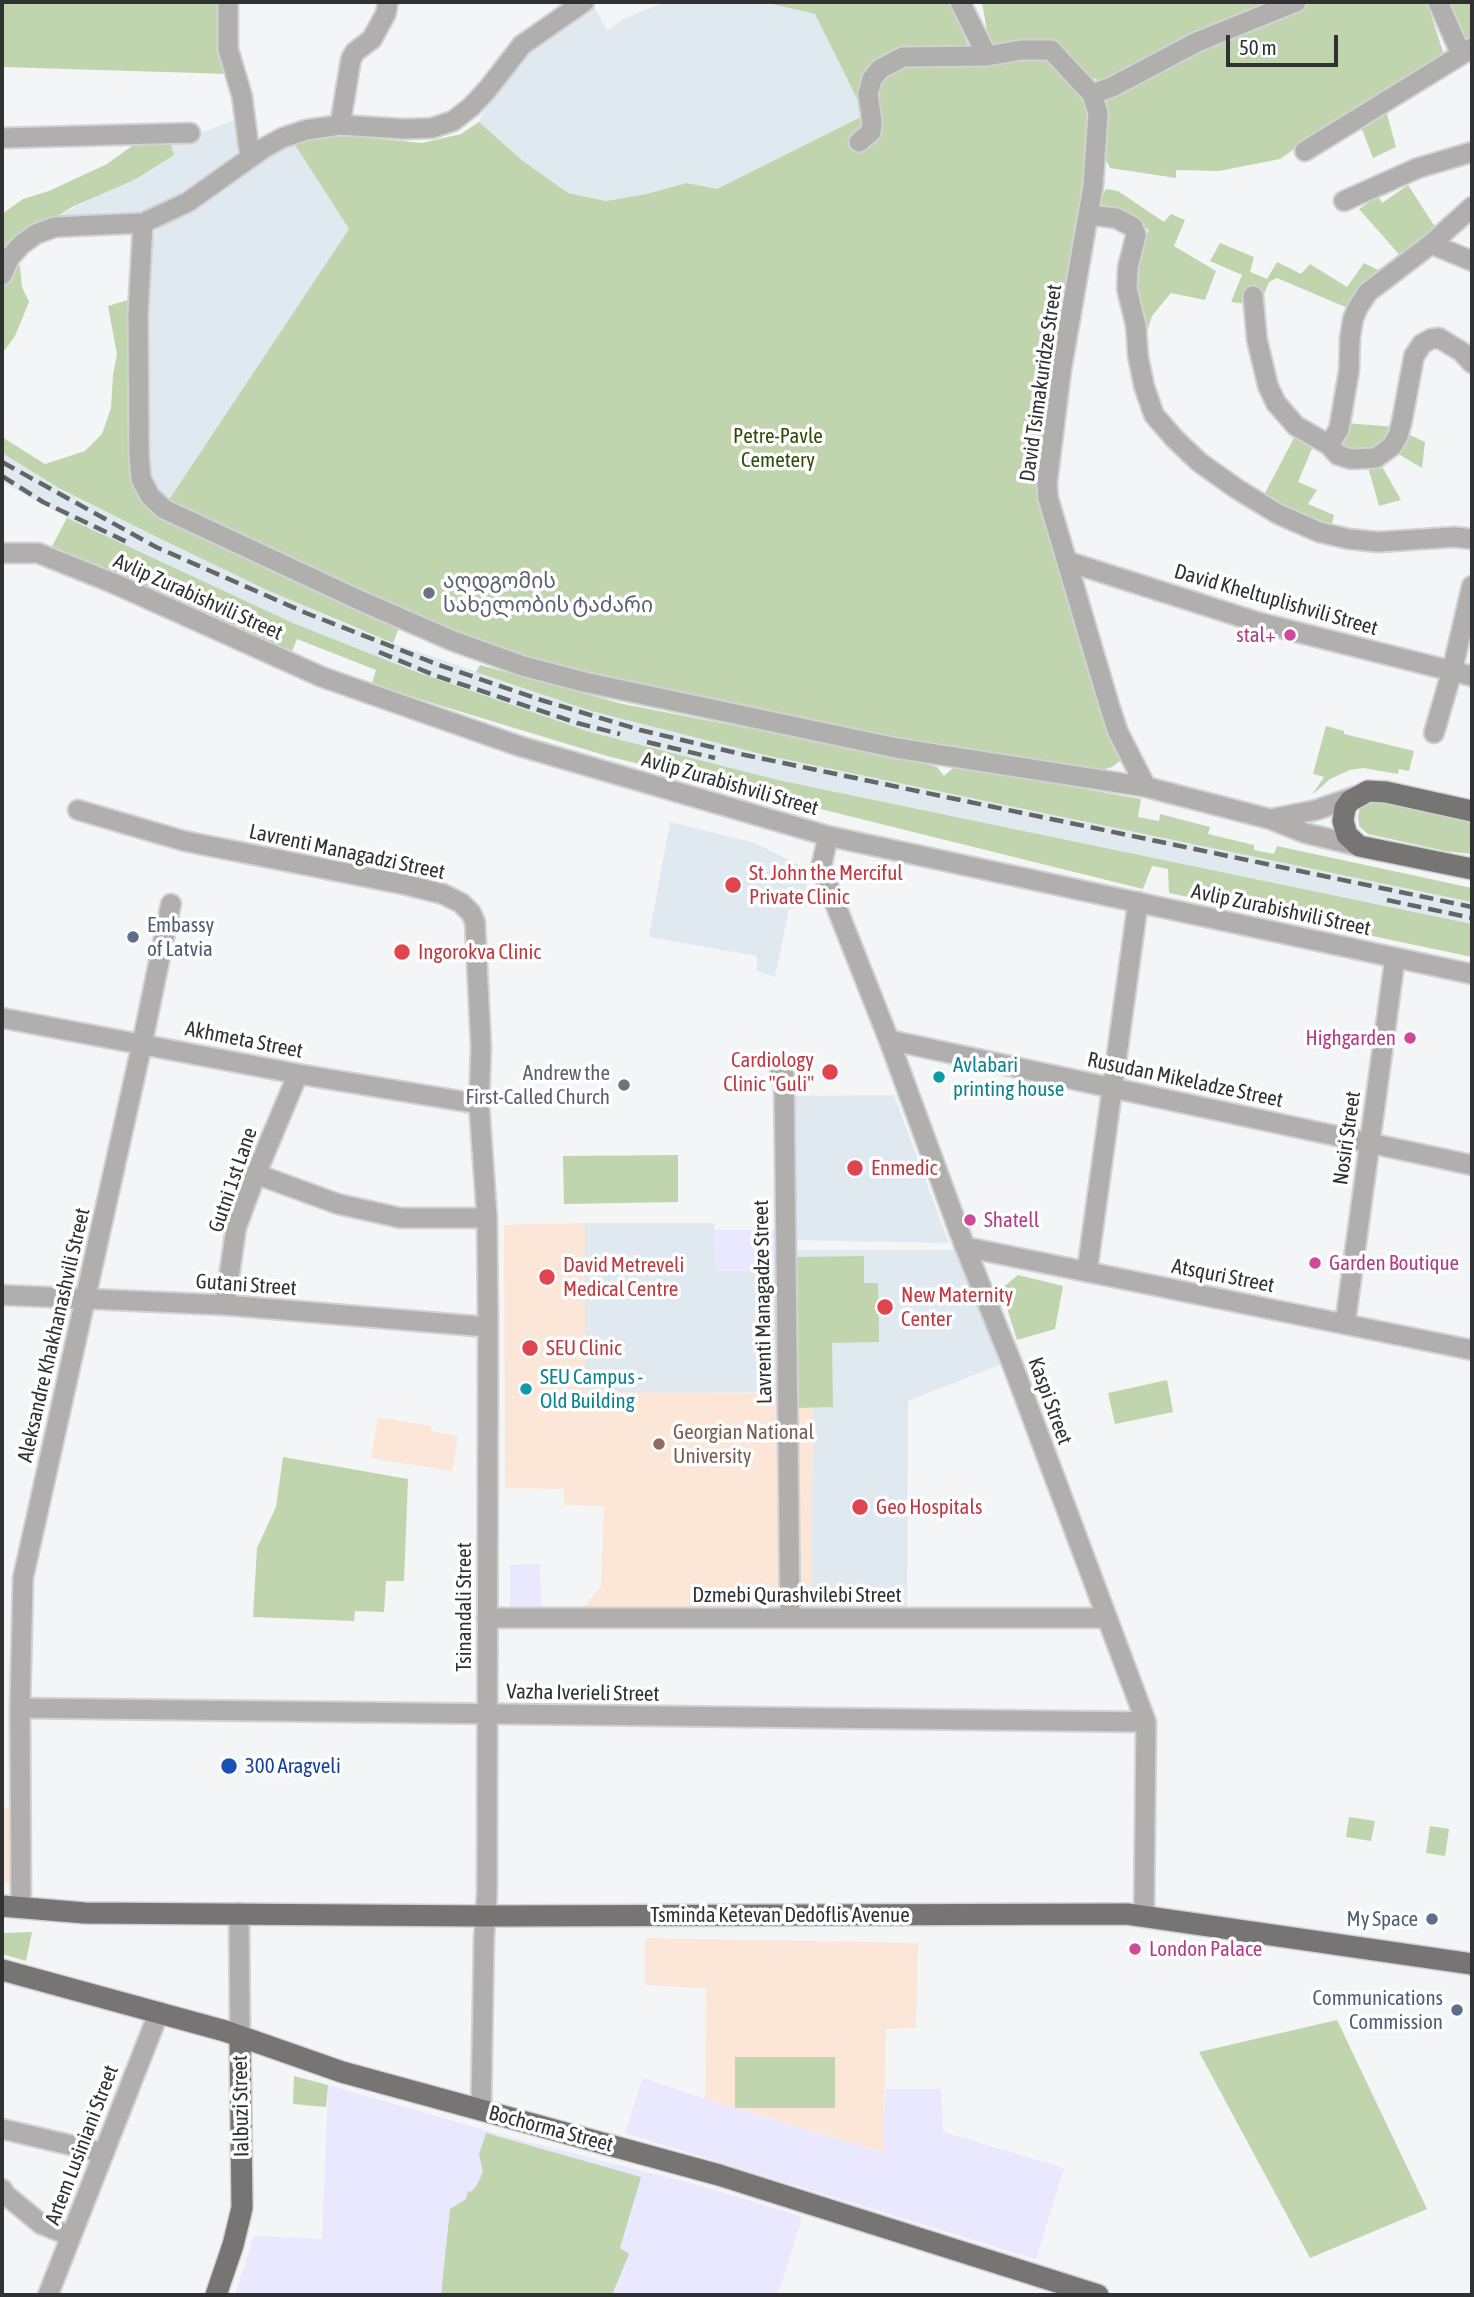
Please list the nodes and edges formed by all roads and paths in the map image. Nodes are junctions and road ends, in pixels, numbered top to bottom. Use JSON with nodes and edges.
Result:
{"nodes":[{"id":1,"x":228,"y":2,"type":"edge"},
{"id":2,"x":388,"y":2,"type":"edge"},
{"id":3,"x":584,"y":2,"type":"edge"},
{"id":4,"x":960,"y":2,"type":"edge"},
{"id":5,"x":1296,"y":2,"type":"edge"},
{"id":6,"x":1437,"y":2,"type":"edge"},
{"id":7,"x":1467,"y":51,"type":"edge"},
{"id":8,"x":987,"y":56,"type":"junction"},
{"id":9,"x":1092,"y":94,"type":"junction"},
{"id":10,"x":340,"y":125,"type":"junction"},
{"id":11,"x":190,"y":133,"type":"dead end"},
{"id":12,"x":2,"y":138,"type":"edge"},
{"id":13,"x":859,"y":142,"type":"dead end"},
{"id":14,"x":1305,"y":151,"type":"dead end"},
{"id":15,"x":1472,"y":152,"type":"edge"},
{"id":16,"x":250,"y":157,"type":"junction"},
{"id":17,"x":1344,"y":201,"type":"dead end"},
{"id":18,"x":1472,"y":207,"type":"edge"},
{"id":19,"x":1089,"y":215,"type":"junction"},
{"id":20,"x":143,"y":223,"type":"junction"},
{"id":21,"x":1432,"y":244,"type":"junction"},
{"id":22,"x":1472,"y":261,"type":"edge"},
{"id":23,"x":2,"y":275,"type":"edge"},
{"id":24,"x":1253,"y":296,"type":"dead end"},
{"id":25,"x":1472,"y":363,"type":"edge"},
{"id":26,"x":1329,"y":445,"type":"junction"},
{"id":27,"x":1472,"y":539,"type":"edge"},
{"id":28,"x":2,"y":553,"type":"edge"},
{"id":29,"x":1069,"y":562,"type":"junction"},
{"id":30,"x":1472,"y":586,"type":"edge"},
{"id":31,"x":1452,"y":671,"type":"junction"},
{"id":32,"x":1472,"y":676,"type":"edge"},
{"id":33,"x":1434,"y":733,"type":"dead end"},
{"id":34,"x":1146,"y":787,"type":"junction"},
{"id":35,"x":1357,"y":796,"type":"junction"},
{"id":36,"x":78,"y":810,"type":"dead end"},
{"id":37,"x":1472,"y":811,"type":"edge"},
{"id":38,"x":1270,"y":819,"type":"junction"},
{"id":39,"x":828,"y":836,"type":"junction"},
{"id":40,"x":1359,"y":846,"type":"junction"},
{"id":41,"x":1472,"y":869,"type":"edge"},
{"id":42,"x":1138,"y":902,"type":"junction"},
{"id":43,"x":171,"y":904,"type":"dead end"},
{"id":44,"x":1395,"y":957,"type":"junction"},
{"id":45,"x":1472,"y":974,"type":"edge"},
{"id":46,"x":2,"y":1018,"type":"edge"},
{"id":47,"x":889,"y":1040,"type":"junction"},
{"id":48,"x":142,"y":1044,"type":"junction"},
{"id":49,"x":780,"y":1070,"type":"dead end"},
{"id":50,"x":298,"y":1074,"type":"junction"},
{"id":51,"x":1112,"y":1088,"type":"junction"},
{"id":52,"x":478,"y":1104,"type":"junction"},
{"id":53,"x":1370,"y":1143,"type":"junction"},
{"id":54,"x":1472,"y":1165,"type":"edge"},
{"id":55,"x":256,"y":1174,"type":"junction"},
{"id":56,"x":486,"y":1218,"type":"junction"},
{"id":57,"x":965,"y":1247,"type":"junction"},
{"id":58,"x":1087,"y":1272,"type":"junction"},
{"id":59,"x":2,"y":1295,"type":"edge"},
{"id":60,"x":85,"y":1301,"type":"junction"},
{"id":61,"x":225,"y":1305,"type":"junction"},
{"id":62,"x":1345,"y":1324,"type":"junction"},
{"id":63,"x":488,"y":1327,"type":"junction"},
{"id":64,"x":1472,"y":1350,"type":"edge"},
{"id":65,"x":487,"y":1618,"type":"junction"},
{"id":66,"x":790,"y":1618,"type":"junction"},
{"id":67,"x":1106,"y":1618,"type":"junction"},
{"id":68,"x":20,"y":1708,"type":"junction"},
{"id":69,"x":486,"y":1715,"type":"junction"},
{"id":70,"x":1146,"y":1722,"type":"junction"},
{"id":71,"x":11,"y":1906,"type":"edge"},
{"id":72,"x":85,"y":1913,"type":"junction"},
{"id":73,"x":239,"y":1913,"type":"junction"},
{"id":74,"x":487,"y":1916,"type":"junction"},
{"id":75,"x":1144,"y":1916,"type":"junction"},
{"id":76,"x":2,"y":1921,"type":"edge"},
{"id":77,"x":1472,"y":1964,"type":"edge"},
{"id":78,"x":2,"y":1970,"type":"edge"},
{"id":79,"x":159,"y":2012,"type":"junction"},
{"id":80,"x":240,"y":2036,"type":"junction"},
{"id":81,"x":481,"y":2110,"type":"junction"},
{"id":82,"x":2,"y":2129,"type":"edge"},
{"id":83,"x":104,"y":2153,"type":"junction"},
{"id":84,"x":2,"y":2189,"type":"edge"},
{"id":85,"x":71,"y":2236,"type":"junction"},
{"id":86,"x":51,"y":2294,"type":"edge"},
{"id":87,"x":216,"y":2295,"type":"edge"},
{"id":88,"x":1098,"y":2295,"type":"edge"}],
"edges":[{"from":1,"to":16,"type":"street"},
{"from":2,"to":10,"type":"street"},
{"from":3,"to":10,"type":"street"},
{"from":4,"to":8,"type":"street"},
{"from":5,"to":9,"type":"street"},
{"from":6,"to":7,"type":"street"},
{"from":7,"to":14,"type":"street"},
{"from":8,"to":9,"type":"street"},
{"from":8,"to":13,"type":"street"},
{"from":9,"to":19,"type":"street","name":"David Tsimakuridze Street"},
{"from":10,"to":16,"type":"street"},
{"from":11,"to":12,"type":"street"},
{"from":15,"to":17,"type":"street"},
{"from":16,"to":20,"type":"street"},
{"from":18,"to":21,"type":"street"},
{"from":19,"to":27,"type":"street"},
{"from":19,"to":29,"type":"street","name":"David Tsimakuridze Street"},
{"from":20,"to":23,"type":"street"},
{"from":20,"to":34,"type":"street"},
{"from":21,"to":22,"type":"street"},
{"from":21,"to":26,"type":"street"},
{"from":24,"to":26,"type":"street"},
{"from":25,"to":26,"type":"street"},
{"from":28,"to":39,"type":"street","name":"Avlip Zurabishvili Street"},
{"from":29,"to":31,"type":"street","name":"David Kheltuplishvili Street"},
{"from":29,"to":34,"type":"street","name":"David Tsimakuridze Street"},
{"from":30,"to":31,"type":"street"},
{"from":31,"to":32,"type":"street","name":"David Kheltuplishvili Street"},
{"from":31,"to":33,"type":"street"},
{"from":34,"to":38,"type":"street"},
{"from":35,"to":37,"type":"main road"},
{"from":35,"to":38,"type":"street"},
{"from":35,"to":40,"type":"main road"},
{"from":36,"to":52,"type":"street","name":"Lavrenti Managadzi Street"},
{"from":38,"to":40,"type":"street"},
{"from":39,"to":42,"type":"street","name":"Avlip Zurabishvili Street"},
{"from":39,"to":47,"type":"street","name":"Kaspi Street"},
{"from":40,"to":41,"type":"main road"},
{"from":42,"to":44,"type":"street","name":"Avlip Zurabishvili Street"},
{"from":42,"to":51,"type":"street"},
{"from":43,"to":48,"type":"street","name":"Aleksandre Khakhanashvili Street"},
{"from":44,"to":45,"type":"street","name":"Avlip Zurabishvili Street"},
{"from":44,"to":53,"type":"street","name":"Nosiri Street"},
{"from":46,"to":48,"type":"street","name":"Akhmeta Street"},
{"from":47,"to":51,"type":"street","name":"Rusudan Mikeladze Street"},
{"from":47,"to":57,"type":"street","name":"Kaspi Street"},
{"from":48,"to":50,"type":"street","name":"Akhmeta Street"},
{"from":48,"to":60,"type":"street","name":"Aleksandre Khakhanashvili Street"},
{"from":49,"to":66,"type":"street","name":"Lavrenti Managadze Street"},
{"from":50,"to":52,"type":"street","name":"Akhmeta Street"},
{"from":50,"to":55,"type":"street","name":"Gutni 1st Lane"},
{"from":51,"to":53,"type":"street","name":"Rusudan Mikeladze Street"},
{"from":51,"to":58,"type":"street"},
{"from":52,"to":56,"type":"street","name":"Tsinandali Street"},
{"from":53,"to":54,"type":"street","name":"Rusudan Mikeladze Street"},
{"from":53,"to":62,"type":"street","name":"Nosiri Street"},
{"from":55,"to":56,"type":"street"},
{"from":55,"to":61,"type":"street","name":"Gutni 1st Lane"},
{"from":56,"to":63,"type":"street","name":"Tsinandali Street"},
{"from":57,"to":58,"type":"street","name":"Atsquri Street"},
{"from":57,"to":67,"type":"street","name":"Kaspi Street"},
{"from":58,"to":62,"type":"street","name":"Atsquri Street"},
{"from":59,"to":60,"type":"street","name":"Gutani Street"},
{"from":60,"to":61,"type":"street","name":"Gutani Street"},
{"from":60,"to":68,"type":"street","name":"Aleksandre Khakhanashvili Street"},
{"from":61,"to":63,"type":"street","name":"Gutani Street"},
{"from":62,"to":64,"type":"street","name":"Atsquri Street"},
{"from":63,"to":65,"type":"street","name":"Tsinandali Street"},
{"from":65,"to":66,"type":"street","name":"Dzmebi Qurashvilebi Street"},
{"from":65,"to":69,"type":"street","name":"Tsinandali Street"},
{"from":66,"to":67,"type":"street","name":"Dzmebi Qurashvilebi Street"},
{"from":67,"to":70,"type":"street","name":"Kaspi Street"},
{"from":68,"to":69,"type":"street","name":"Vazha Iverieli Street"},
{"from":68,"to":71,"type":"street","name":"Aleksandre Khakhanashvili Street"},
{"from":69,"to":70,"type":"street","name":"Vazha Iverieli Street"},
{"from":69,"to":74,"type":"street","name":"Tsinandali Street"},
{"from":70,"to":75,"type":"street","name":"Kaspi Street"},
{"from":71,"to":72,"type":"main road","name":"Tsminda Ketevan Dedoflis Avenue"},
{"from":72,"to":73,"type":"main road","name":"Tsminda Ketevan Dedoflis Avenue"},
{"from":72,"to":76,"type":"main road","name":"Tsminda Ketevan Dedoflis Avenue"},
{"from":73,"to":74,"type":"main road","name":"Tsminda Ketevan Dedoflis Avenue"},
{"from":73,"to":80,"type":"street","name":"Ialbuzi Street"},
{"from":74,"to":75,"type":"main road","name":"Tsminda Ketevan Dedoflis Avenue"},
{"from":74,"to":81,"type":"street","name":"Tsinandali Street"},
{"from":75,"to":77,"type":"main road","name":"Tsminda Ketevan Dedoflis Avenue"},
{"from":78,"to":79,"type":"main road","name":"Bochorma Street"},
{"from":79,"to":80,"type":"main road","name":"Bochorma Street"},
{"from":79,"to":83,"type":"street","name":"Artem Lusiniani Street"},
{"from":80,"to":81,"type":"main road","name":"Bochorma Street"},
{"from":80,"to":87,"type":"main road","name":"Ialbuzi Street"},
{"from":81,"to":88,"type":"main road","name":"Bochorma Street"},
{"from":82,"to":83,"type":"street"},
{"from":83,"to":85,"type":"street","name":"Artem Lusiniani Street"},
{"from":84,"to":85,"type":"street"},
{"from":85,"to":86,"type":"street","name":"Artem Lusiniani Street"}]}
